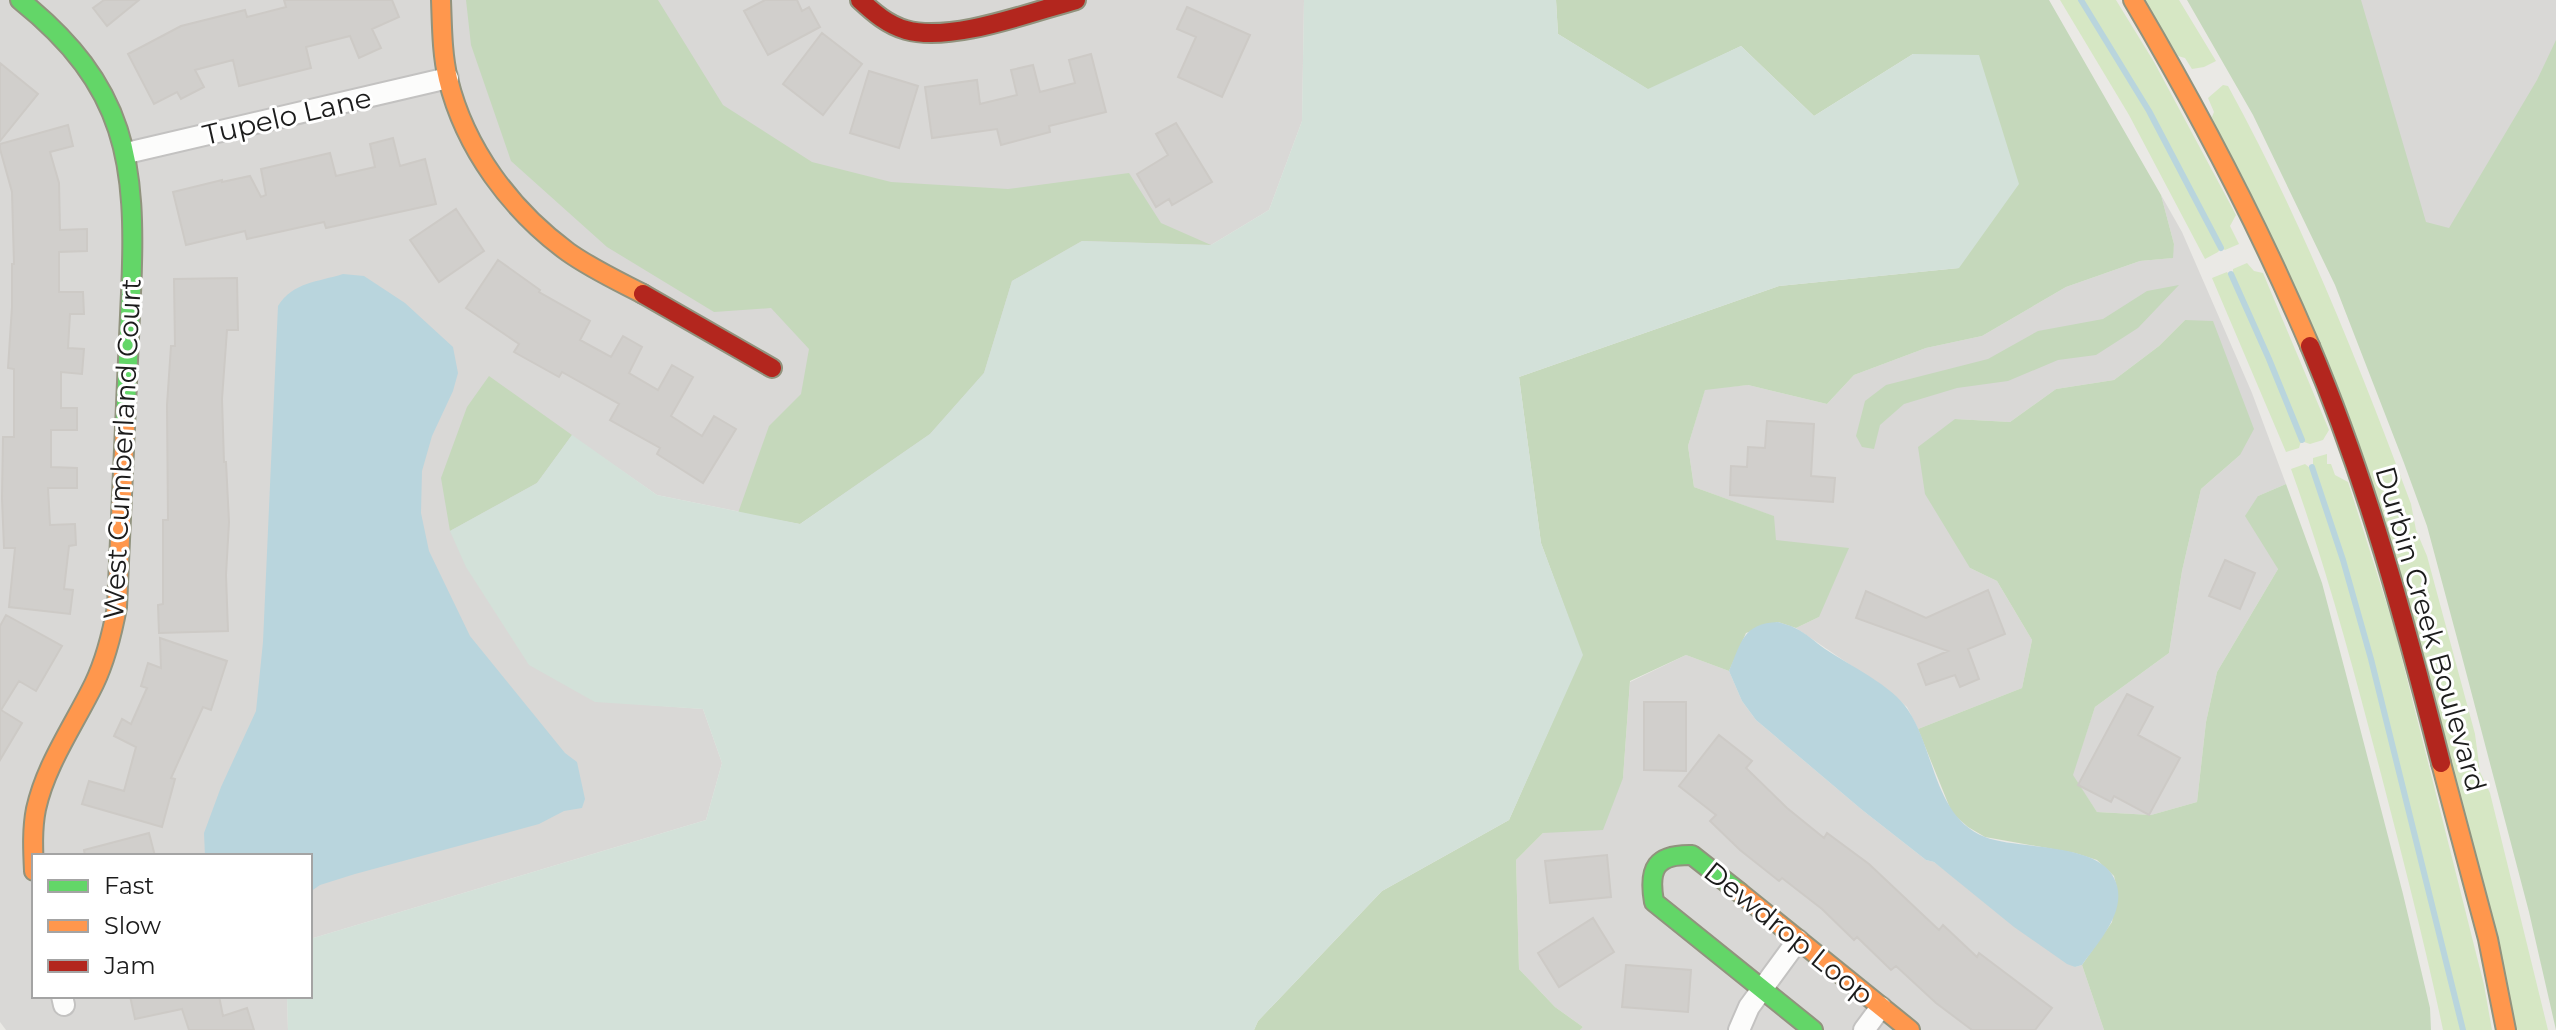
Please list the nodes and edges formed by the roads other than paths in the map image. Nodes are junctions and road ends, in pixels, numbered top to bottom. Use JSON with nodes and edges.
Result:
{"nodes":[{"id":1,"x":20,"y":0,"type":"edge"},
{"id":2,"x":441,"y":0,"type":"edge"},
{"id":3,"x":860,"y":0,"type":"edge"},
{"id":4,"x":1076,"y":0,"type":"edge"},
{"id":5,"x":2133,"y":0,"type":"edge"},
{"id":6,"x":448,"y":78,"type":"junction"},
{"id":7,"x":127,"y":153,"type":"junction"},
{"id":8,"x":772,"y":368,"type":"dead end"},
{"id":9,"x":33,"y":854,"type":"edge"},
{"id":10,"x":1798,"y":940,"type":"junction"},
{"id":11,"x":1763,"y":989,"type":"junction"},
{"id":12,"x":1881,"y":1007,"type":"junction"},
{"id":13,"x":1739,"y":1030,"type":"edge"},
{"id":14,"x":1813,"y":1030,"type":"edge"},
{"id":15,"x":1864,"y":1030,"type":"edge"},
{"id":16,"x":1910,"y":1030,"type":"edge"},
{"id":17,"x":2506,"y":1030,"type":"edge"}],
"edges":[{"from":1,"to":7,"type":"street","name":"West Cumberland Court"},
{"from":2,"to":6,"type":"street"},
{"from":3,"to":4,"type":"street"},
{"from":5,"to":17,"type":"street","name":"Durbin Creek Boulevard"},
{"from":6,"to":7,"type":"street","name":"Tupelo Lane"},
{"from":6,"to":8,"type":"street"},
{"from":7,"to":9,"type":"street","name":"West Cumberland Court"},
{"from":10,"to":11,"type":"street"},
{"from":10,"to":11,"type":"street","name":"Dewdrop Loop"},
{"from":10,"to":12,"type":"street","name":"Dewdrop Loop"},
{"from":11,"to":13,"type":"street"},
{"from":11,"to":14,"type":"street","name":"Dewdrop Loop"},
{"from":12,"to":15,"type":"street","name":"Dewdrop Loop"},
{"from":12,"to":16,"type":"street","name":"Dewdrop Loop"}]}
